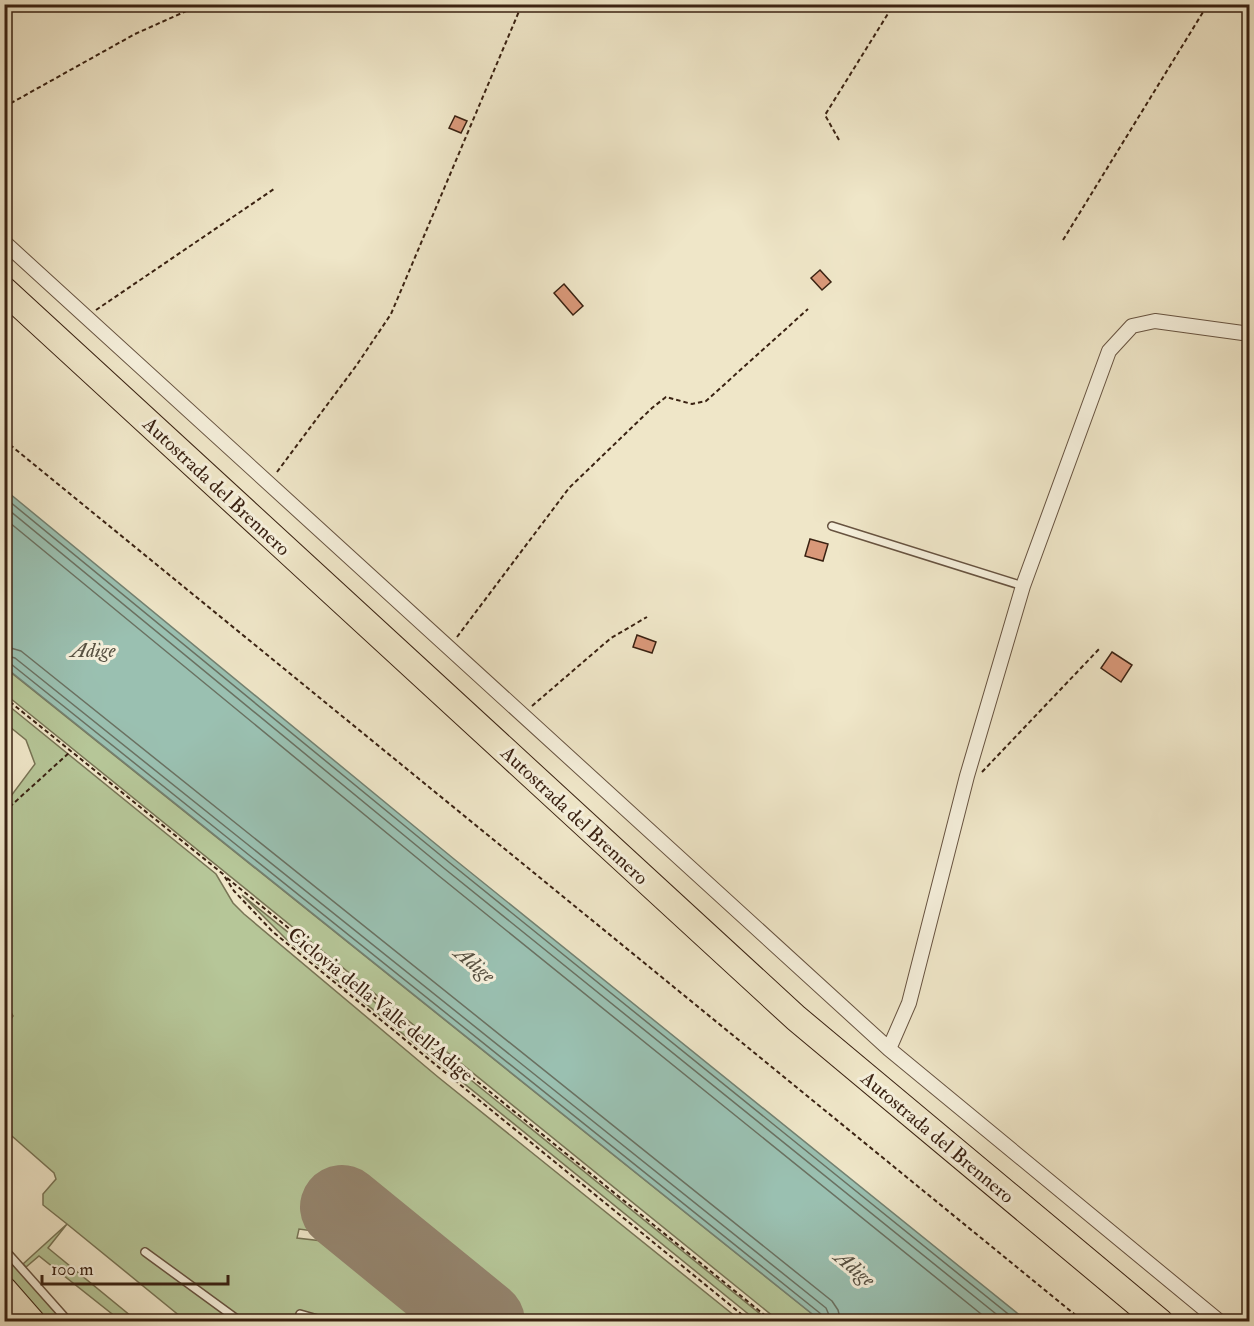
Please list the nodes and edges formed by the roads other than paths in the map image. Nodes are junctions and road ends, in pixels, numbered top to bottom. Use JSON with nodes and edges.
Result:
{"nodes":[{"id":1,"x":4,"y":242,"type":"edge"},
{"id":2,"x":4,"y":290,"type":"edge"},
{"id":3,"x":4,"y":312,"type":"edge"},
{"id":4,"x":1250,"y":334,"type":"edge"},
{"id":5,"x":832,"y":526,"type":"dead end"},
{"id":6,"x":1023,"y":586,"type":"junction"},
{"id":7,"x":889,"y":1048,"type":"junction"},
{"id":8,"x":4,"y":1249,"type":"edge"},
{"id":9,"x":145,"y":1252,"type":"dead end"},
{"id":10,"x":4,"y":1290,"type":"edge"},
{"id":11,"x":4,"y":1313,"type":"edge"},
{"id":12,"x":300,"y":1314,"type":"dead end"},
{"id":13,"x":12,"y":1322,"type":"edge"},
{"id":14,"x":32,"y":1322,"type":"edge"},
{"id":15,"x":69,"y":1322,"type":"edge"},
{"id":16,"x":241,"y":1322,"type":"edge"},
{"id":17,"x":328,"y":1322,"type":"edge"},
{"id":18,"x":1133,"y":1322,"type":"edge"},
{"id":19,"x":1160,"y":1322,"type":"edge"},
{"id":20,"x":1220,"y":1322,"type":"edge"}],
"edges":[{"from":1,"to":7,"type":"street"},
{"from":2,"to":19,"type":"highway","name":"Autostrada del Brennero"},
{"from":3,"to":18,"type":"highway","name":"Autostrada del Brennero"},
{"from":4,"to":6,"type":"street"},
{"from":5,"to":6,"type":"lane"},
{"from":6,"to":7,"type":"street"},
{"from":7,"to":20,"type":"street"},
{"from":8,"to":15,"type":"lane"},
{"from":9,"to":16,"type":"lane"},
{"from":10,"to":14,"type":"highway"},
{"from":11,"to":13,"type":"highway"},
{"from":12,"to":17,"type":"lane"}]}
